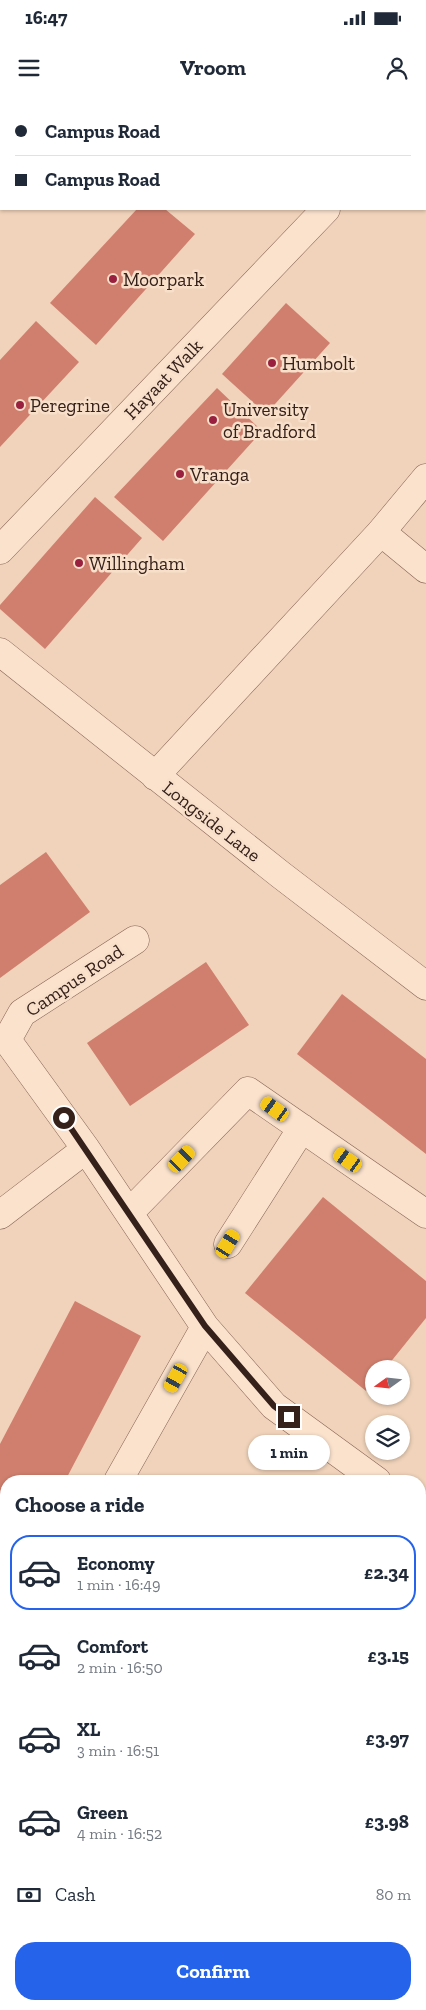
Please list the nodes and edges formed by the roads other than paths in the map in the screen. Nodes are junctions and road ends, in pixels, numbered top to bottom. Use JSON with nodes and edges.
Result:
{"nodes":[{"id":1,"x":325,"y":210,"type":"edge"},
{"id":2,"x":426,"y":478,"type":"edge"},
{"id":3,"x":381,"y":532,"type":"junction"},
{"id":4,"x":0,"y":550,"type":"edge"},
{"id":5,"x":426,"y":569,"type":"edge"},
{"id":6,"x":0,"y":652,"type":"edge"},
{"id":7,"x":155,"y":776,"type":"junction"},
{"id":8,"x":135,"y":940,"type":"dead end"},
{"id":9,"x":426,"y":986,"type":"edge"},
{"id":10,"x":302,"y":1128,"type":"junction"},
{"id":11,"x":86,"y":1149,"type":"junction"},
{"id":12,"x":129,"y":1214,"type":"junction"},
{"id":13,"x":426,"y":1214,"type":"edge"},
{"id":14,"x":0,"y":1215,"type":"edge"},
{"id":15,"x":228,"y":1244,"type":"dead end"},
{"id":16,"x":205,"y":1326,"type":"junction"},
{"id":17,"x":121,"y":1475,"type":"edge"},
{"id":18,"x":370,"y":1475,"type":"edge"}],
"edges":[{"from":1,"to":4,"type":"street","name":"Hayaat Walk"},
{"from":2,"to":3,"type":"street"},
{"from":3,"to":5,"type":"street"},
{"from":3,"to":7,"type":"street"},
{"from":6,"to":7,"type":"street","name":"Longside Lane"},
{"from":7,"to":9,"type":"street","name":"Longside Lane"},
{"from":8,"to":11,"type":"street","name":"Campus Road"},
{"from":10,"to":12,"type":"street"},
{"from":10,"to":13,"type":"street"},
{"from":10,"to":15,"type":"street"},
{"from":11,"to":12,"type":"street","name":"Campus Road"},
{"from":11,"to":14,"type":"street"},
{"from":12,"to":16,"type":"street","name":"Campus Road"},
{"from":16,"to":17,"type":"street"},
{"from":16,"to":18,"type":"street","name":"Campus Road"}]}
